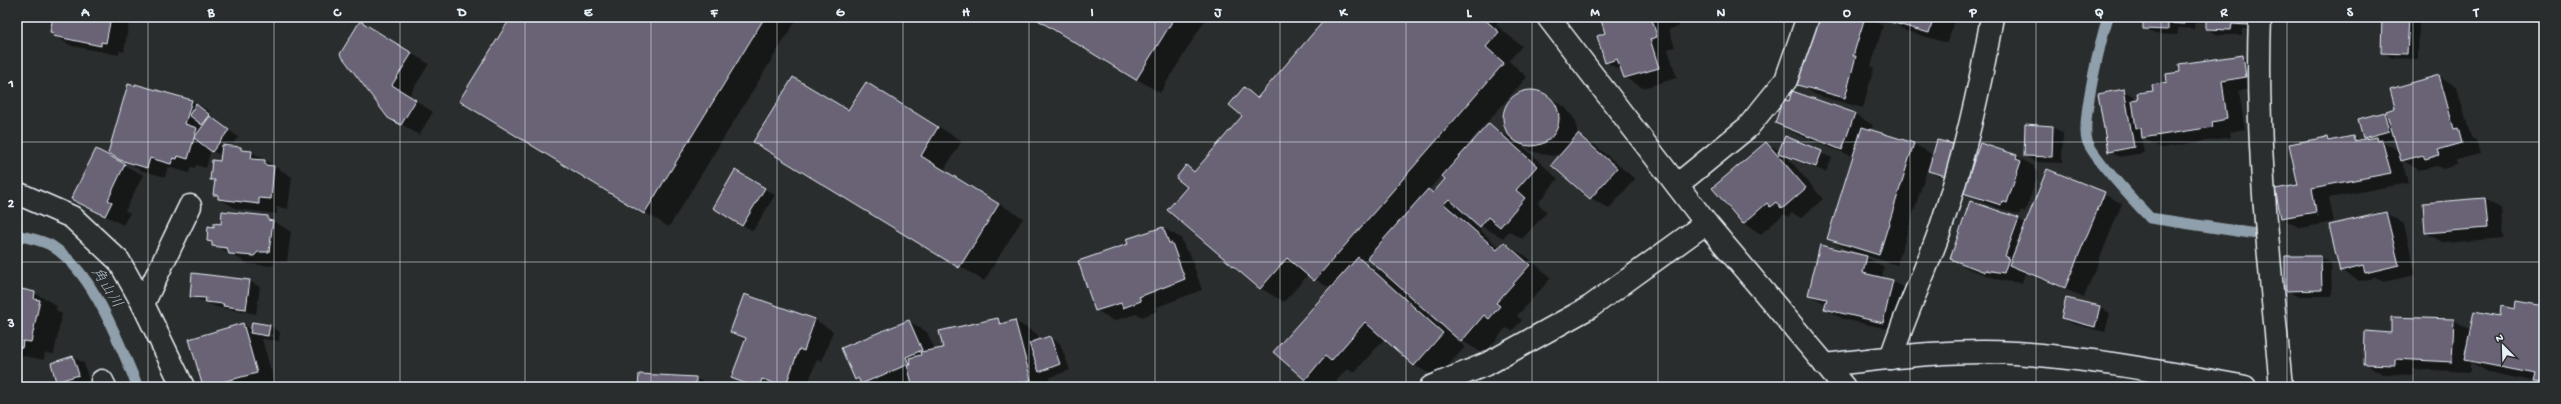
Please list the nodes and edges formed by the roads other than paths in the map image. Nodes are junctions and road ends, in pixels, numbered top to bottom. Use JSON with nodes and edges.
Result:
{"nodes":[{"id":1,"x":1548,"y":17,"type":"edge"},
{"id":2,"x":1808,"y":17,"type":"edge"},
{"id":3,"x":1992,"y":17,"type":"edge"},
{"id":4,"x":2260,"y":17,"type":"edge"},
{"id":5,"x":1677,"y":185,"type":"junction"},
{"id":6,"x":17,"y":193,"type":"edge"},
{"id":7,"x":190,"y":206,"type":"dead end"},
{"id":8,"x":1706,"y":223,"type":"junction"},
{"id":9,"x":143,"y":304,"type":"junction"},
{"id":10,"x":1891,"y":358,"type":"junction"},
{"id":11,"x":1825,"y":365,"type":"junction"},
{"id":12,"x":183,"y":387,"type":"edge"},
{"id":13,"x":1431,"y":387,"type":"edge"},
{"id":14,"x":1844,"y":387,"type":"edge"},
{"id":15,"x":2245,"y":387,"type":"edge"},
{"id":16,"x":2281,"y":387,"type":"edge"}],
"edges":[{"from":1,"to":5,"type":"street"},
{"from":2,"to":5,"type":"street"},
{"from":3,"to":10,"type":"street"},
{"from":4,"to":16,"type":"street"},
{"from":5,"to":8,"type":"street"},
{"from":6,"to":9,"type":"street"},
{"from":7,"to":9,"type":"street"},
{"from":8,"to":11,"type":"street"},
{"from":8,"to":13,"type":"street"},
{"from":9,"to":12,"type":"street"},
{"from":10,"to":11,"type":"street"},
{"from":10,"to":15,"type":"street"},
{"from":11,"to":14,"type":"street"}]}
